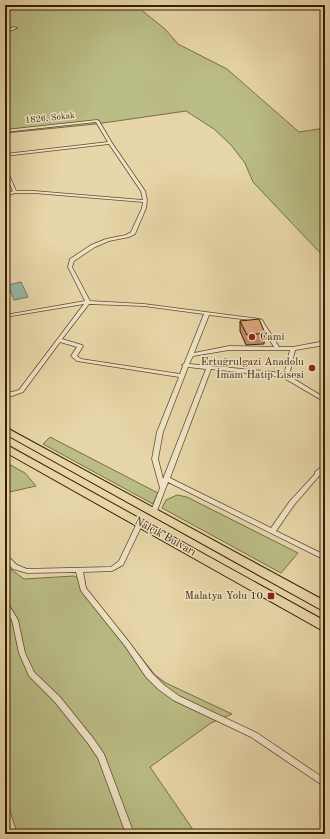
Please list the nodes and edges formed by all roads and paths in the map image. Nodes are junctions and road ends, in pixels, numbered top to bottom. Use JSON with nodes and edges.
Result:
{"nodes":[{"id":1,"x":15,"y":28,"type":"dead end"},
{"id":2,"x":5,"y":32,"type":"edge"},
{"id":3,"x":5,"y":131,"type":"edge"},
{"id":4,"x":110,"y":143,"type":"junction"},
{"id":5,"x":5,"y":155,"type":"edge"},
{"id":6,"x":5,"y":170,"type":"edge"},
{"id":7,"x":15,"y":192,"type":"junction"},
{"id":8,"x":5,"y":195,"type":"edge"},
{"id":9,"x":145,"y":201,"type":"junction"},
{"id":10,"x":88,"y":302,"type":"junction"},
{"id":11,"x":207,"y":313,"type":"junction"},
{"id":12,"x":5,"y":316,"type":"edge"},
{"id":13,"x":59,"y":340,"type":"junction"},
{"id":14,"x":325,"y":343,"type":"edge"},
{"id":15,"x":278,"y":349,"type":"junction"},
{"id":16,"x":293,"y":349,"type":"junction"},
{"id":17,"x":190,"y":355,"type":"junction"},
{"id":18,"x":186,"y":365,"type":"junction"},
{"id":19,"x":209,"y":368,"type":"junction"},
{"id":20,"x":181,"y":376,"type":"junction"},
{"id":21,"x":286,"y":377,"type":"junction"},
{"id":22,"x":5,"y":392,"type":"edge"},
{"id":23,"x":325,"y":400,"type":"edge"},
{"id":24,"x":5,"y":430,"type":"edge"},
{"id":25,"x":5,"y":447,"type":"edge"},
{"id":26,"x":325,"y":466,"type":"edge"},
{"id":27,"x":317,"y":473,"type":"junction"},
{"id":28,"x":325,"y":477,"type":"edge"},
{"id":29,"x":167,"y":479,"type":"junction"},
{"id":30,"x":163,"y":489,"type":"junction"},
{"id":31,"x":154,"y":511,"type":"junction"},
{"id":32,"x":140,"y":523,"type":"junction"},
{"id":33,"x":272,"y":531,"type":"junction"},
{"id":34,"x":5,"y":556,"type":"edge"},
{"id":35,"x":325,"y":558,"type":"edge"},
{"id":36,"x":79,"y":570,"type":"junction"},
{"id":37,"x":5,"y":604,"type":"edge"},
{"id":38,"x":325,"y":607,"type":"edge"},
{"id":39,"x":325,"y":627,"type":"edge"},
{"id":40,"x":325,"y":783,"type":"edge"},
{"id":41,"x":5,"y":809,"type":"edge"},
{"id":42,"x":13,"y":834,"type":"edge"},
{"id":43,"x":130,"y":834,"type":"edge"}],
"edges":[{"from":1,"to":2,"type":"street"},
{"from":3,"to":4,"type":"street","name":"1826. Sokak"},
{"from":4,"to":5,"type":"street"},
{"from":4,"to":9,"type":"street"},
{"from":6,"to":7,"type":"street"},
{"from":7,"to":8,"type":"street"},
{"from":7,"to":9,"type":"street"},
{"from":9,"to":10,"type":"street"},
{"from":10,"to":11,"type":"street"},
{"from":10,"to":12,"type":"street"},
{"from":10,"to":13,"type":"street"},
{"from":11,"to":15,"type":"street"},
{"from":11,"to":17,"type":"street"},
{"from":13,"to":20,"type":"street"},
{"from":13,"to":22,"type":"street"},
{"from":14,"to":16,"type":"street"},
{"from":15,"to":16,"type":"street"},
{"from":15,"to":17,"type":"street"},
{"from":16,"to":21,"type":"street"},
{"from":17,"to":18,"type":"street"},
{"from":18,"to":19,"type":"street"},
{"from":18,"to":20,"type":"street"},
{"from":19,"to":21,"type":"street"},
{"from":19,"to":29,"type":"street"},
{"from":20,"to":30,"type":"street"},
{"from":21,"to":23,"type":"street"},
{"from":24,"to":31,"type":"highway","name":"Nalçık Bulvarı"},
{"from":25,"to":32,"type":"highway","name":"Nalçık Bulvarı"},
{"from":26,"to":27,"type":"street"},
{"from":27,"to":28,"type":"street"},
{"from":27,"to":33,"type":"street"},
{"from":29,"to":30,"type":"street"},
{"from":29,"to":33,"type":"street"},
{"from":30,"to":31,"type":"street"},
{"from":31,"to":38,"type":"highway","name":"Nalçık Bulvarı"},
{"from":32,"to":36,"type":"street"},
{"from":32,"to":39,"type":"highway","name":"Nalçık Bulvarı"},
{"from":33,"to":35,"type":"street"},
{"from":34,"to":36,"type":"street"},
{"from":36,"to":40,"type":"street"},
{"from":37,"to":43,"type":"street"},
{"from":41,"to":42,"type":"street"}]}
